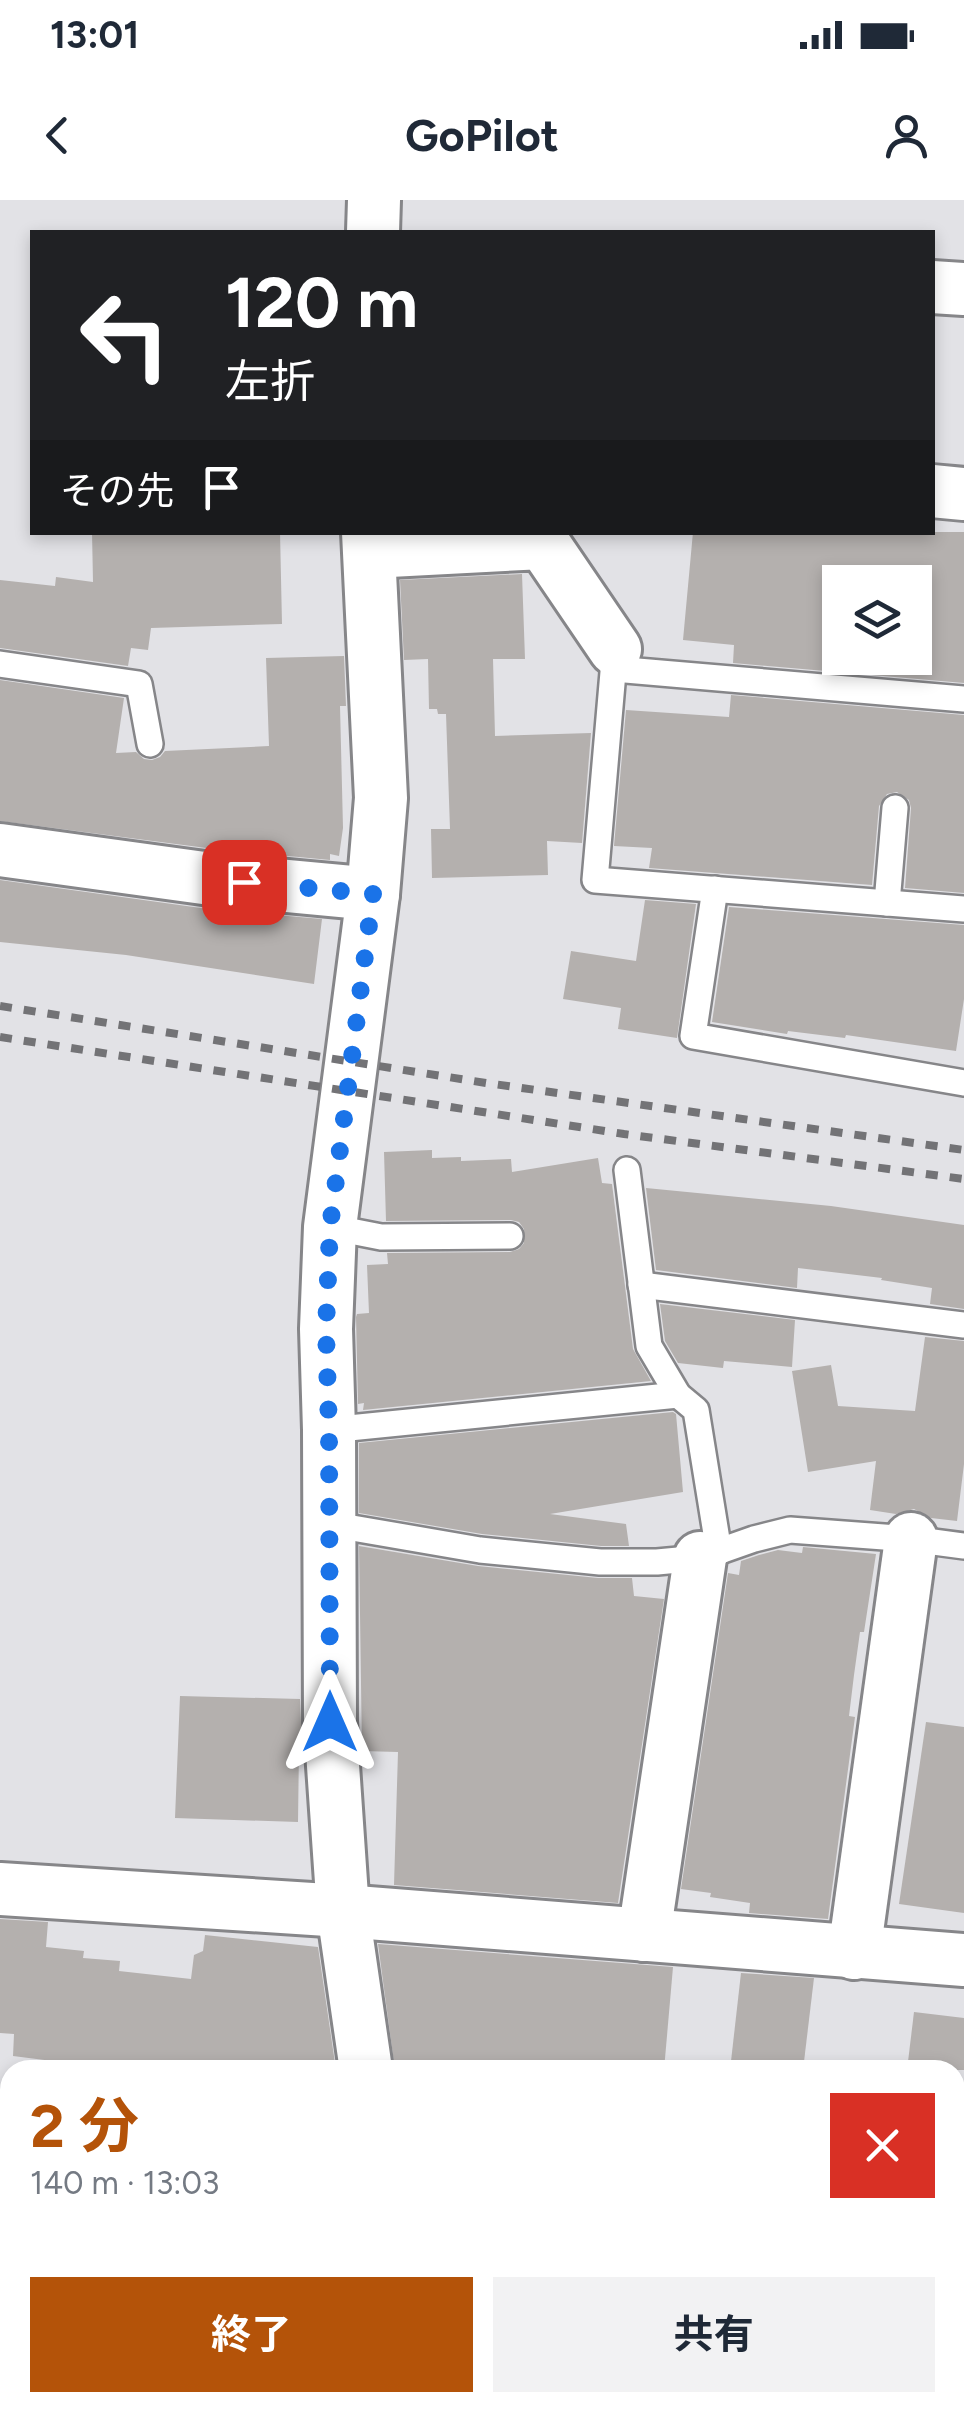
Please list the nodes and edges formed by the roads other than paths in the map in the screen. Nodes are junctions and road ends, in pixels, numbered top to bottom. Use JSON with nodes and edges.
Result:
{"nodes":[{"id":1,"x":374,"y":200,"type":"edge"},
{"id":2,"x":373,"y":230,"type":"edge"},
{"id":3,"x":935,"y":287,"type":"edge"},
{"id":4,"x":964,"y":289,"type":"edge"},
{"id":5,"x":935,"y":491,"type":"edge"},
{"id":6,"x":964,"y":494,"type":"edge"},
{"id":7,"x":544,"y":538,"type":"edge"},
{"id":8,"x":369,"y":542,"type":"edge"},
{"id":9,"x":614,"y":659,"type":"junction"},
{"id":10,"x":0,"y":664,"type":"edge"},
{"id":11,"x":964,"y":700,"type":"edge"},
{"id":12,"x":150,"y":744,"type":"dead end"},
{"id":13,"x":894,"y":808,"type":"dead end"},
{"id":14,"x":0,"y":850,"type":"edge"},
{"id":15,"x":716,"y":889,"type":"junction"},
{"id":16,"x":373,"y":894,"type":"junction"},
{"id":17,"x":887,"y":903,"type":"junction"},
{"id":18,"x":964,"y":909,"type":"edge"},
{"id":19,"x":964,"y":1083,"type":"edge"},
{"id":20,"x":628,"y":1170,"type":"dead end"},
{"id":21,"x":330,"y":1227,"type":"junction"},
{"id":22,"x":510,"y":1236,"type":"dead end"},
{"id":23,"x":641,"y":1284,"type":"junction"},
{"id":24,"x":964,"y":1325,"type":"edge"},
{"id":25,"x":678,"y":1395,"type":"junction"},
{"id":26,"x":329,"y":1430,"type":"junction"},
{"id":27,"x":329,"y":1524,"type":"junction"},
{"id":28,"x":911,"y":1538,"type":"junction"},
{"id":29,"x":964,"y":1546,"type":"edge"},
{"id":30,"x":709,"y":1555,"type":"junction"},
{"id":31,"x":0,"y":1890,"type":"edge"},
{"id":32,"x":343,"y":1912,"type":"junction"},
{"id":33,"x":644,"y":1935,"type":"junction"},
{"id":34,"x":854,"y":1953,"type":"junction"},
{"id":35,"x":964,"y":1960,"type":"edge"},
{"id":36,"x":365,"y":2060,"type":"edge"}],
"edges":[{"from":1,"to":2,"type":"street"},
{"from":3,"to":4,"type":"street"},
{"from":5,"to":6,"type":"street"},
{"from":7,"to":8,"type":"street"},
{"from":7,"to":9,"type":"street"},
{"from":8,"to":16,"type":"street"},
{"from":9,"to":11,"type":"lane"},
{"from":9,"to":15,"type":"lane"},
{"from":10,"to":12,"type":"lane"},
{"from":13,"to":17,"type":"lane"},
{"from":14,"to":16,"type":"street"},
{"from":15,"to":17,"type":"lane"},
{"from":15,"to":19,"type":"lane"},
{"from":16,"to":21,"type":"street"},
{"from":17,"to":18,"type":"lane"},
{"from":20,"to":23,"type":"lane"},
{"from":21,"to":22,"type":"lane"},
{"from":21,"to":26,"type":"street"},
{"from":23,"to":24,"type":"lane"},
{"from":23,"to":25,"type":"lane"},
{"from":25,"to":26,"type":"lane"},
{"from":25,"to":30,"type":"lane"},
{"from":26,"to":27,"type":"street"},
{"from":27,"to":30,"type":"lane"},
{"from":27,"to":32,"type":"street"},
{"from":28,"to":29,"type":"lane"},
{"from":28,"to":30,"type":"lane"},
{"from":28,"to":34,"type":"street"},
{"from":30,"to":33,"type":"street"},
{"from":31,"to":32,"type":"street"},
{"from":32,"to":33,"type":"street"},
{"from":32,"to":36,"type":"street"},
{"from":33,"to":34,"type":"street"},
{"from":34,"to":35,"type":"street"}]}
